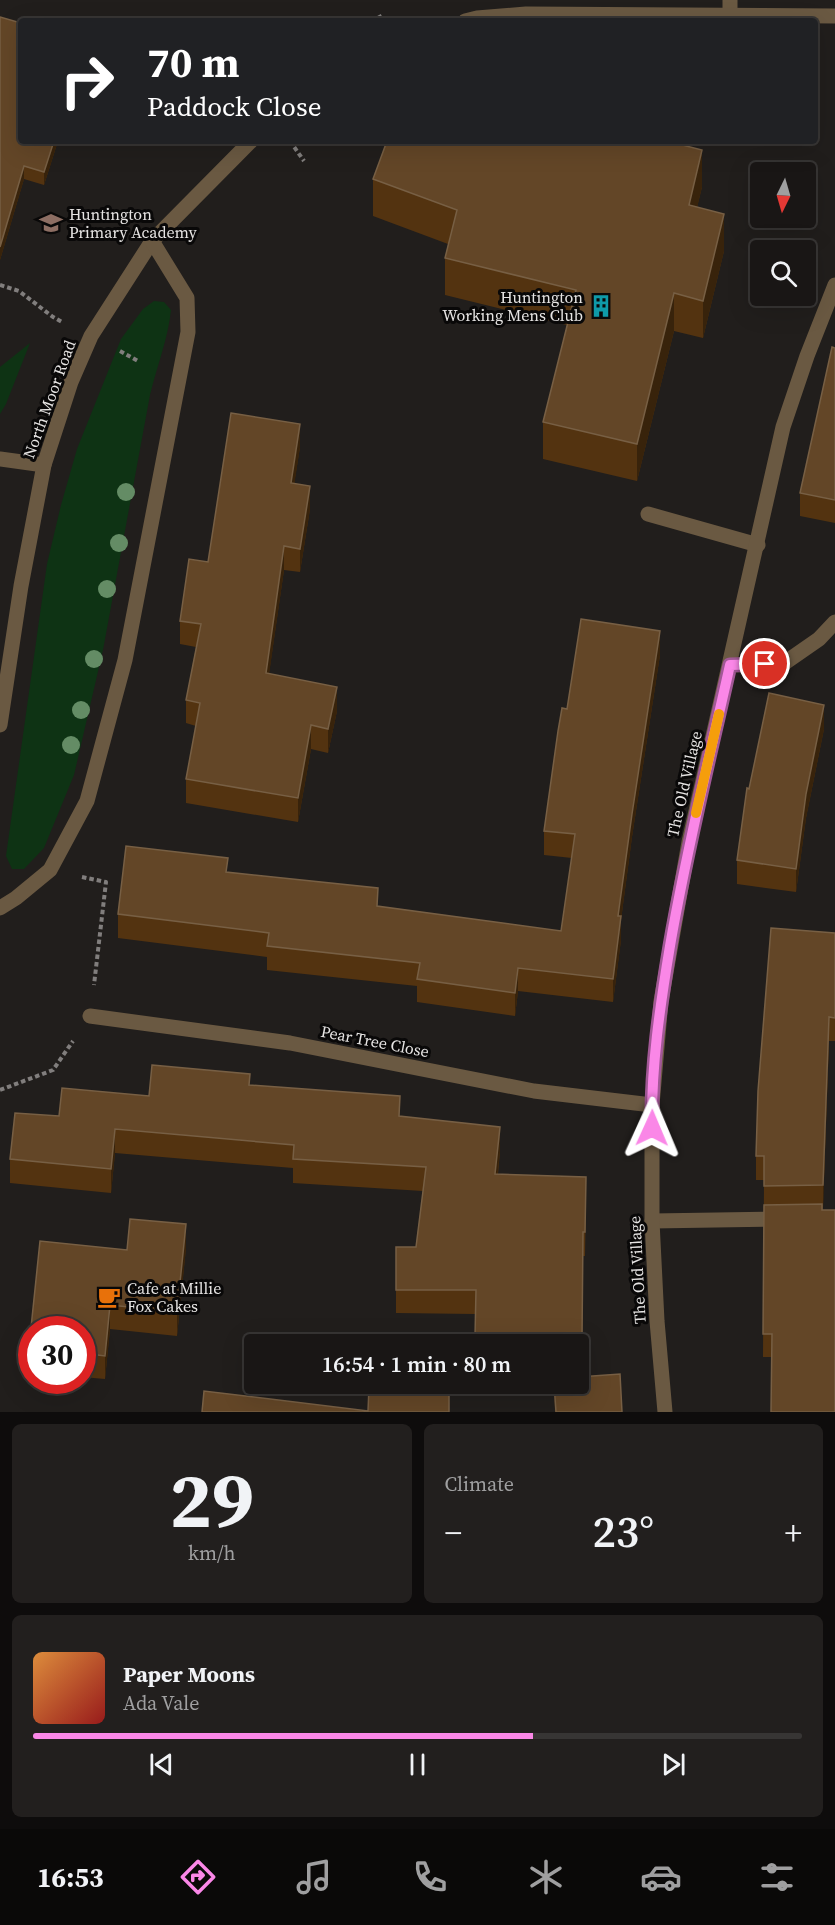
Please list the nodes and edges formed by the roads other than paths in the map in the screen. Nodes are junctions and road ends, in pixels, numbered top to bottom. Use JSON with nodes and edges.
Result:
{"nodes":[{"id":1,"x":730,"y":0,"type":"edge"},
{"id":2,"x":730,"y":16,"type":"junction"},
{"id":3,"x":835,"y":16,"type":"edge"},
{"id":4,"x":477,"y":18,"type":"edge"},
{"id":5,"x":247,"y":144,"type":"edge"},
{"id":6,"x":152,"y":241,"type":"junction"},
{"id":7,"x":835,"y":285,"type":"edge"},
{"id":8,"x":0,"y":459,"type":"edge"},
{"id":9,"x":44,"y":465,"type":"junction"},
{"id":10,"x":648,"y":514,"type":"dead end"},
{"id":11,"x":758,"y":545,"type":"junction"},
{"id":12,"x":835,"y":622,"type":"edge"},
{"id":13,"x":730,"y":665,"type":"junction"},
{"id":14,"x":0,"y":725,"type":"edge"},
{"id":15,"x":0,"y":908,"type":"edge"},
{"id":16,"x":90,"y":1016,"type":"road end"},
{"id":17,"x":652,"y":1105,"type":"junction"},
{"id":18,"x":801,"y":1218,"type":"edge"},
{"id":19,"x":652,"y":1221,"type":"junction"},
{"id":20,"x":665,"y":1412,"type":"edge"}],
"edges":[{"from":1,"to":2,"type":"street"},
{"from":2,"to":3,"type":"street"},
{"from":2,"to":4,"type":"street"},
{"from":5,"to":6,"type":"street","name":"North Moor Road"},
{"from":6,"to":9,"type":"street","name":"North Moor Road"},
{"from":6,"to":15,"type":"street"},
{"from":7,"to":11,"type":"street","name":"The Old Village"},
{"from":8,"to":9,"type":"street"},
{"from":9,"to":14,"type":"street","name":"North Moor Road"},
{"from":10,"to":11,"type":"street"},
{"from":11,"to":13,"type":"street","name":"The Old Village"},
{"from":12,"to":13,"type":"street"},
{"from":13,"to":17,"type":"street","name":"The Old Village"},
{"from":16,"to":17,"type":"street","name":"Pear Tree Close"},
{"from":17,"to":19,"type":"street","name":"The Old Village"},
{"from":18,"to":19,"type":"street"},
{"from":19,"to":20,"type":"street","name":"The Old Village"}]}
